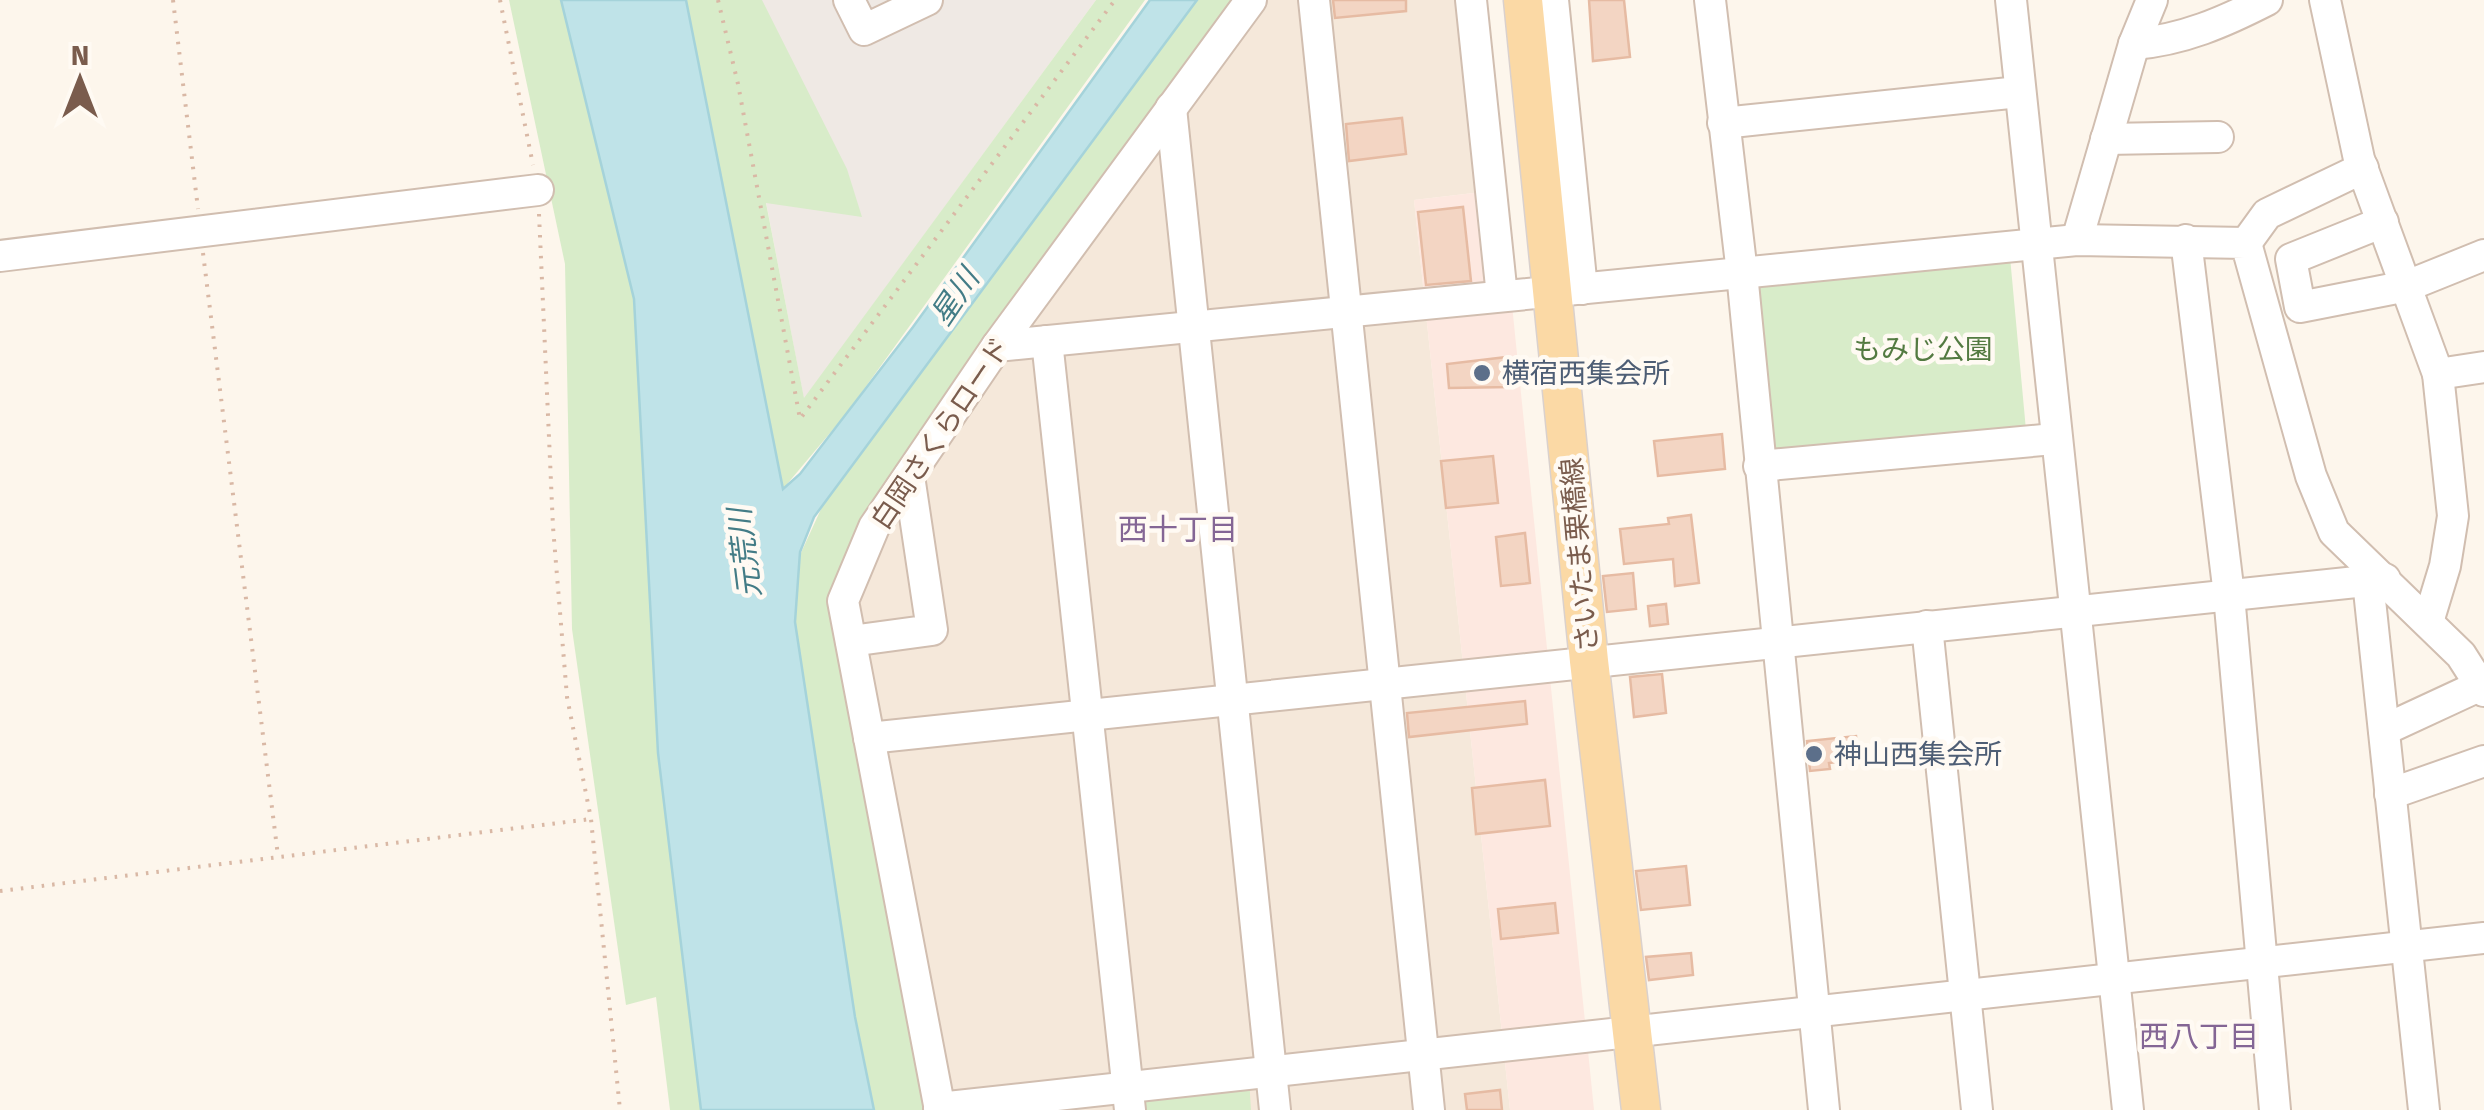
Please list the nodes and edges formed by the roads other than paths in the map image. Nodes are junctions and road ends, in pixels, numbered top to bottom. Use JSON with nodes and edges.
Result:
{"nodes":[{"id":1,"x":849,"y":0,"type":"edge"},
{"id":2,"x":928,"y":0,"type":"edge"},
{"id":3,"x":1250,"y":0,"type":"edge"},
{"id":4,"x":1314,"y":0,"type":"edge"},
{"id":5,"x":1471,"y":0,"type":"edge"},
{"id":6,"x":1499,"y":0,"type":"edge"},
{"id":7,"x":1523,"y":0,"type":"edge"},
{"id":8,"x":1552,"y":0,"type":"edge"},
{"id":9,"x":1710,"y":0,"type":"edge"},
{"id":10,"x":2011,"y":0,"type":"edge"},
{"id":11,"x":2152,"y":0,"type":"edge"},
{"id":12,"x":2268,"y":0,"type":"edge"},
{"id":13,"x":2324,"y":0,"type":"edge"},
{"id":14,"x":2134,"y":44,"type":"junction"},
{"id":15,"x":2019,"y":92,"type":"junction"},
{"id":16,"x":1171,"y":108,"type":"junction"},
{"id":17,"x":1723,"y":123,"type":"junction"},
{"id":18,"x":2218,"y":137,"type":"dead end"},
{"id":19,"x":2106,"y":139,"type":"junction"},
{"id":20,"x":2363,"y":168,"type":"junction"},
{"id":21,"x":538,"y":190,"type":"road end"},
{"id":22,"x":2383,"y":222,"type":"junction"},
{"id":23,"x":2077,"y":240,"type":"junction"},
{"id":24,"x":2186,"y":240,"type":"junction"},
{"id":25,"x":2246,"y":243,"type":"junction"},
{"id":26,"x":2036,"y":244,"type":"junction"},
{"id":27,"x":2484,"y":255,"type":"edge"},
{"id":28,"x":0,"y":256,"type":"edge"},
{"id":29,"x":1742,"y":273,"type":"junction"},
{"id":30,"x":2407,"y":286,"type":"junction"},
{"id":31,"x":1542,"y":292,"type":"junction"},
{"id":32,"x":1346,"y":312,"type":"junction"},
{"id":33,"x":1194,"y":327,"type":"junction"},
{"id":34,"x":1047,"y":341,"type":"junction"},
{"id":35,"x":997,"y":346,"type":"junction"},
{"id":36,"x":2484,"y":367,"type":"edge"},
{"id":37,"x":2438,"y":374,"type":"junction"},
{"id":38,"x":2054,"y":439,"type":"junction"},
{"id":39,"x":1759,"y":466,"type":"junction"},
{"id":40,"x":909,"y":476,"type":"junction"},
{"id":41,"x":2377,"y":580,"type":"junction"},
{"id":42,"x":2229,"y":595,"type":"junction"},
{"id":43,"x":2076,"y":610,"type":"junction"},
{"id":44,"x":2428,"y":622,"type":"junction"},
{"id":45,"x":1927,"y":626,"type":"junction"},
{"id":46,"x":851,"y":641,"type":"junction"},
{"id":47,"x":1776,"y":642,"type":"junction"},
{"id":48,"x":1579,"y":661,"type":"junction"},
{"id":49,"x":1386,"y":683,"type":"junction"},
{"id":50,"x":2482,"y":688,"type":"edge"},
{"id":51,"x":1232,"y":698,"type":"junction"},
{"id":52,"x":1087,"y":714,"type":"junction"},
{"id":53,"x":2384,"y":730,"type":"junction"},
{"id":54,"x":869,"y":738,"type":"junction"},
{"id":55,"x":2484,"y":762,"type":"edge"},
{"id":56,"x":2390,"y":794,"type":"junction"},
{"id":57,"x":2484,"y":938,"type":"edge"},
{"id":58,"x":2405,"y":947,"type":"junction"},
{"id":59,"x":2260,"y":964,"type":"junction"},
{"id":60,"x":2114,"y":980,"type":"junction"},
{"id":61,"x":1965,"y":996,"type":"junction"},
{"id":62,"x":1813,"y":1014,"type":"junction"},
{"id":63,"x":1621,"y":1034,"type":"junction"},
{"id":64,"x":1423,"y":1056,"type":"junction"},
{"id":65,"x":1271,"y":1072,"type":"junction"},
{"id":66,"x":1129,"y":1099,"type":"edge"},
{"id":67,"x":939,"y":1109,"type":"edge"},
{"id":68,"x":1969,"y":1109,"type":"edge"},
{"id":69,"x":1275,"y":1110,"type":"edge"},
{"id":70,"x":1430,"y":1110,"type":"edge"},
{"id":71,"x":1617,"y":1110,"type":"edge"},
{"id":72,"x":1641,"y":1110,"type":"edge"},
{"id":73,"x":1824,"y":1110,"type":"edge"},
{"id":74,"x":2128,"y":1110,"type":"edge"},
{"id":75,"x":2275,"y":1110,"type":"edge"},
{"id":76,"x":2424,"y":1110,"type":"edge"}],
"edges":[{"from":1,"to":2,"type":"street"},
{"from":3,"to":16,"type":"street","name":"白岡さくらロード"},
{"from":4,"to":32,"type":"street"},
{"from":5,"to":31,"type":"street"},
{"from":6,"to":31,"type":"main road","name":"さいたま栗橋線"},
{"from":7,"to":31,"type":"main road","name":"さいたま栗橋線"},
{"from":8,"to":31,"type":"street"},
{"from":9,"to":17,"type":"street"},
{"from":10,"to":15,"type":"street"},
{"from":11,"to":14,"type":"street"},
{"from":12,"to":14,"type":"street"},
{"from":13,"to":20,"type":"street"},
{"from":14,"to":19,"type":"street"},
{"from":15,"to":17,"type":"street"},
{"from":15,"to":26,"type":"street"},
{"from":16,"to":33,"type":"street"},
{"from":16,"to":35,"type":"street","name":"白岡さくらロード"},
{"from":17,"to":29,"type":"street"},
{"from":18,"to":19,"type":"street"},
{"from":19,"to":23,"type":"street"},
{"from":20,"to":22,"type":"street"},
{"from":20,"to":25,"type":"street"},
{"from":21,"to":28,"type":"street"},
{"from":22,"to":30,"type":"street"},
{"from":22,"to":30,"type":"street"},
{"from":23,"to":24,"type":"street"},
{"from":23,"to":26,"type":"street"},
{"from":24,"to":25,"type":"street"},
{"from":24,"to":42,"type":"street"},
{"from":25,"to":41,"type":"street"},
{"from":26,"to":29,"type":"street"},
{"from":26,"to":38,"type":"street"},
{"from":27,"to":30,"type":"street"},
{"from":29,"to":31,"type":"street"},
{"from":29,"to":39,"type":"street"},
{"from":30,"to":37,"type":"street"},
{"from":31,"to":32,"type":"street"},
{"from":31,"to":48,"type":"main road","name":"さいたま栗橋線"},
{"from":32,"to":33,"type":"street"},
{"from":32,"to":49,"type":"street"},
{"from":33,"to":34,"type":"street"},
{"from":33,"to":51,"type":"street"},
{"from":34,"to":35,"type":"street"},
{"from":34,"to":52,"type":"street"},
{"from":35,"to":40,"type":"street","name":"白岡さくらロード"},
{"from":36,"to":37,"type":"street"},
{"from":37,"to":44,"type":"street"},
{"from":38,"to":39,"type":"street"},
{"from":38,"to":43,"type":"street"},
{"from":39,"to":47,"type":"street"},
{"from":40,"to":46,"type":"street","name":"白岡さくらロード"},
{"from":40,"to":46,"type":"street"},
{"from":41,"to":42,"type":"street"},
{"from":41,"to":44,"type":"street"},
{"from":41,"to":53,"type":"street"},
{"from":42,"to":43,"type":"street"},
{"from":42,"to":59,"type":"street"},
{"from":43,"to":45,"type":"street"},
{"from":43,"to":60,"type":"street"},
{"from":44,"to":50,"type":"street"},
{"from":45,"to":47,"type":"street"},
{"from":45,"to":61,"type":"street"},
{"from":46,"to":54,"type":"street","name":"白岡さくらロード"},
{"from":47,"to":48,"type":"street"},
{"from":47,"to":62,"type":"street"},
{"from":48,"to":49,"type":"street"},
{"from":48,"to":63,"type":"main road","name":"さいたま栗橋線"},
{"from":49,"to":51,"type":"street"},
{"from":49,"to":64,"type":"street"},
{"from":50,"to":53,"type":"street"},
{"from":51,"to":52,"type":"street"},
{"from":51,"to":65,"type":"street"},
{"from":52,"to":54,"type":"street"},
{"from":52,"to":66,"type":"street"},
{"from":53,"to":56,"type":"street"},
{"from":54,"to":67,"type":"street","name":"白岡さくらロード"},
{"from":55,"to":56,"type":"street"},
{"from":56,"to":58,"type":"street"},
{"from":57,"to":58,"type":"street"},
{"from":58,"to":59,"type":"street"},
{"from":58,"to":76,"type":"street"},
{"from":59,"to":60,"type":"street"},
{"from":59,"to":75,"type":"street"},
{"from":60,"to":61,"type":"street"},
{"from":60,"to":74,"type":"street"},
{"from":61,"to":62,"type":"street"},
{"from":61,"to":68,"type":"street"},
{"from":62,"to":63,"type":"street"},
{"from":62,"to":73,"type":"street"},
{"from":63,"to":64,"type":"street"},
{"from":63,"to":71,"type":"main road","name":"さいたま栗橋線"},
{"from":63,"to":72,"type":"main road","name":"さいたま栗橋線"},
{"from":64,"to":65,"type":"street"},
{"from":64,"to":70,"type":"street"},
{"from":65,"to":66,"type":"street"},
{"from":65,"to":69,"type":"street"},
{"from":66,"to":67,"type":"street"}]}
